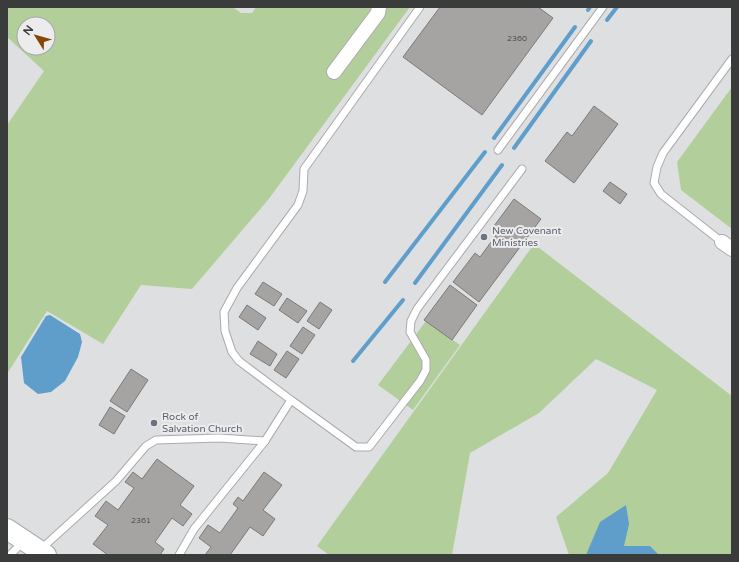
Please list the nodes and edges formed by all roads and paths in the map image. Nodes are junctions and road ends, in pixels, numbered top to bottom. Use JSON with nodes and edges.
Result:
{"nodes":[{"id":1,"x":379,"y":7,"type":"edge"},
{"id":2,"x":420,"y":7,"type":"edge"},
{"id":3,"x":603,"y":7,"type":"edge"},
{"id":4,"x":732,"y":59,"type":"edge"},
{"id":5,"x":334,"y":72,"type":"dead end"},
{"id":6,"x":498,"y":150,"type":"dead end"},
{"id":7,"x":522,"y":169,"type":"dead end"},
{"id":8,"x":727,"y":246,"type":"edge"},
{"id":9,"x":291,"y":400,"type":"junction"},
{"id":10,"x":265,"y":441,"type":"junction"},
{"id":11,"x":7,"y":529,"type":"edge"},
{"id":12,"x":37,"y":549,"type":"edge"},
{"id":13,"x":10,"y":555,"type":"edge"},
{"id":14,"x":179,"y":555,"type":"edge"}],
"edges":[{"from":1,"to":5,"type":"street"},
{"from":2,"to":9,"type":"lane"},
{"from":3,"to":6,"type":"lane"},
{"from":4,"to":8,"type":"lane"},
{"from":7,"to":9,"type":"lane"},
{"from":9,"to":10,"type":"lane"},
{"from":10,"to":12,"type":"lane"},
{"from":10,"to":14,"type":"lane"},
{"from":11,"to":12,"type":"street"},
{"from":12,"to":13,"type":"lane"}]}
